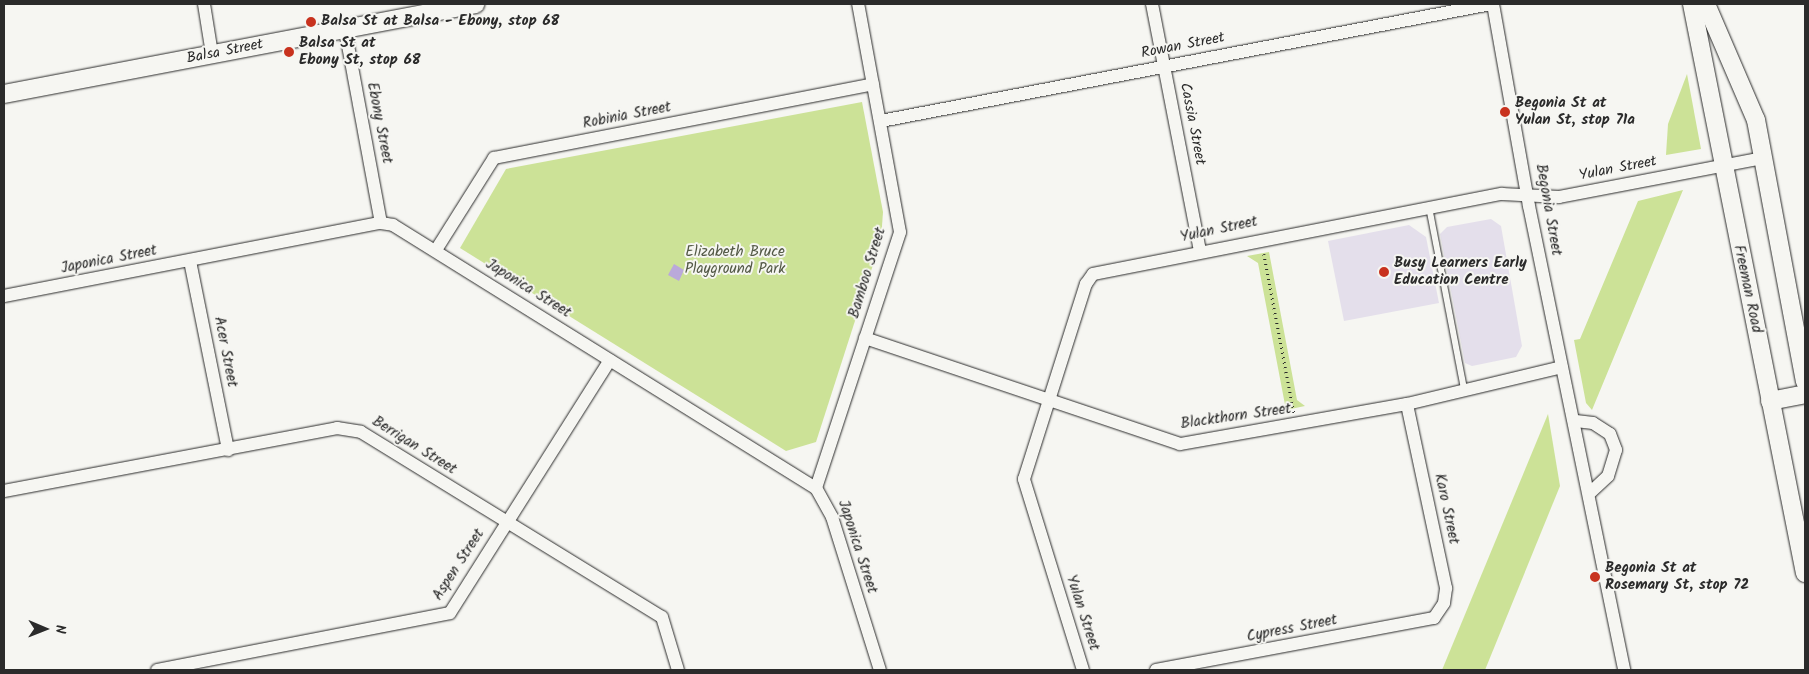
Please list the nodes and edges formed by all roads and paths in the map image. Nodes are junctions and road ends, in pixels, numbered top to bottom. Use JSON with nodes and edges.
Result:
{"nodes":[{"id":1,"x":204,"y":4,"type":"edge"},
{"id":2,"x":475,"y":4,"type":"edge"},
{"id":3,"x":858,"y":4,"type":"edge"},
{"id":4,"x":1152,"y":4,"type":"edge"},
{"id":5,"x":1492,"y":4,"type":"edge"},
{"id":6,"x":1692,"y":4,"type":"edge"},
{"id":7,"x":1706,"y":4,"type":"edge"},
{"id":8,"x":345,"y":29,"type":"junction"},
{"id":9,"x":212,"y":54,"type":"junction"},
{"id":10,"x":1165,"y":66,"type":"junction"},
{"id":11,"x":873,"y":84,"type":"junction"},
{"id":12,"x":4,"y":94,"type":"edge"},
{"id":13,"x":881,"y":121,"type":"junction"},
{"id":14,"x":1764,"y":158,"type":"junction"},
{"id":15,"x":1722,"y":164,"type":"junction"},
{"id":16,"x":1529,"y":195,"type":"junction"},
{"id":17,"x":1429,"y":208,"type":"junction"},
{"id":18,"x":381,"y":223,"type":"junction"},
{"id":19,"x":1262,"y":237,"type":"junction"},
{"id":20,"x":436,"y":250,"type":"junction"},
{"id":21,"x":1200,"y":251,"type":"junction"},
{"id":22,"x":190,"y":261,"type":"junction"},
{"id":23,"x":4,"y":296,"type":"edge"},
{"id":24,"x":865,"y":338,"type":"junction"},
{"id":25,"x":610,"y":360,"type":"junction"},
{"id":26,"x":1562,"y":367,"type":"junction"},
{"id":27,"x":1805,"y":381,"type":"edge"},
{"id":28,"x":1464,"y":389,"type":"junction"},
{"id":29,"x":1805,"y":394,"type":"edge"},
{"id":30,"x":1048,"y":398,"type":"junction"},
{"id":31,"x":1770,"y":401,"type":"junction"},
{"id":32,"x":1407,"y":404,"type":"junction"},
{"id":33,"x":1576,"y":420,"type":"junction"},
{"id":34,"x":1296,"y":425,"type":"junction"},
{"id":35,"x":228,"y":450,"type":"junction"},
{"id":36,"x":816,"y":488,"type":"junction"},
{"id":37,"x":4,"y":491,"type":"edge"},
{"id":38,"x":1590,"y":493,"type":"junction"},
{"id":39,"x":506,"y":522,"type":"junction"},
{"id":40,"x":1805,"y":573,"type":"edge"},
{"id":41,"x":1434,"y":618,"type":"joint"},
{"id":42,"x":1229,"y":664,"type":"edge"},
{"id":43,"x":157,"y":670,"type":"edge"},
{"id":44,"x":678,"y":670,"type":"edge"},
{"id":45,"x":880,"y":670,"type":"edge"},
{"id":46,"x":1083,"y":670,"type":"edge"},
{"id":47,"x":1156,"y":670,"type":"edge"},
{"id":48,"x":1624,"y":670,"type":"edge"}],
"edges":[{"from":1,"to":9,"type":"street"},
{"from":2,"to":8,"type":"street","name":"Balsa Street"},
{"from":3,"to":11,"type":"street","name":"Bamboo Street"},
{"from":4,"to":10,"type":"street","name":"Cassia Street"},
{"from":5,"to":10,"type":"street","name":"Rowan Street"},
{"from":5,"to":16,"type":"street","name":"Begonia Street"},
{"from":6,"to":15,"type":"street","name":"Freeman Road"},
{"from":7,"to":14,"type":"street"},
{"from":8,"to":9,"type":"street","name":"Balsa Street"},
{"from":8,"to":18,"type":"street","name":"Ebony Street"},
{"from":9,"to":12,"type":"street","name":"Balsa Street"},
{"from":10,"to":13,"type":"street","name":"Rowan Street"},
{"from":10,"to":21,"type":"street","name":"Cassia Street"},
{"from":11,"to":13,"type":"street","name":"Bamboo Street"},
{"from":11,"to":20,"type":"street","name":"Robinia Street"},
{"from":13,"to":24,"type":"street","name":"Bamboo Street"},
{"from":14,"to":15,"type":"street","name":"Yulan Street"},
{"from":14,"to":27,"type":"street"},
{"from":15,"to":16,"type":"street","name":"Yulan Street"},
{"from":15,"to":31,"type":"street","name":"Freeman Road"},
{"from":16,"to":17,"type":"street","name":"Yulan Street"},
{"from":16,"to":26,"type":"street","name":"Begonia Street"},
{"from":17,"to":19,"type":"street","name":"Yulan Street"},
{"from":17,"to":28,"type":"lane"},
{"from":18,"to":20,"type":"street","name":"Japonica Street"},
{"from":18,"to":22,"type":"street","name":"Japonica Street"},
{"from":19,"to":21,"type":"street","name":"Yulan Street"},
{"from":19,"to":34,"type":"path"},
{"from":20,"to":25,"type":"street","name":"Japonica Street"},
{"from":21,"to":30,"type":"street","name":"Yulan Street"},
{"from":22,"to":23,"type":"street","name":"Japonica Street"},
{"from":22,"to":35,"type":"street","name":"Acer Street"},
{"from":24,"to":30,"type":"street","name":"Blackthorn Street"},
{"from":24,"to":36,"type":"street","name":"Bamboo Street"},
{"from":25,"to":36,"type":"street","name":"Japonica Street"},
{"from":25,"to":39,"type":"street","name":"Aspen Street"},
{"from":26,"to":28,"type":"street","name":"Blackthorn Street"},
{"from":26,"to":33,"type":"street","name":"Begonia Street"},
{"from":28,"to":32,"type":"street","name":"Blackthorn Street"},
{"from":29,"to":31,"type":"street"},
{"from":30,"to":34,"type":"street","name":"Blackthorn Street"},
{"from":30,"to":46,"type":"street","name":"Yulan Street"},
{"from":31,"to":40,"type":"street","name":"Freeman Road"},
{"from":32,"to":34,"type":"street","name":"Blackthorn Street"},
{"from":32,"to":41,"type":"street","name":"Karo Street"},
{"from":33,"to":38,"type":"street","name":"Begonia Street"},
{"from":33,"to":38,"type":"street"},
{"from":35,"to":37,"type":"street","name":"Berrigan Street"},
{"from":35,"to":39,"type":"street","name":"Berrigan Street"},
{"from":36,"to":45,"type":"street","name":"Japonica Street"},
{"from":38,"to":48,"type":"street","name":"Begonia Street"},
{"from":39,"to":43,"type":"street","name":"Aspen Street"},
{"from":39,"to":44,"type":"street","name":"Berrigan Street"},
{"from":41,"to":42,"type":"street","name":"Cypress Street"},
{"from":42,"to":47,"type":"street","name":"Cypress Street"}]}
